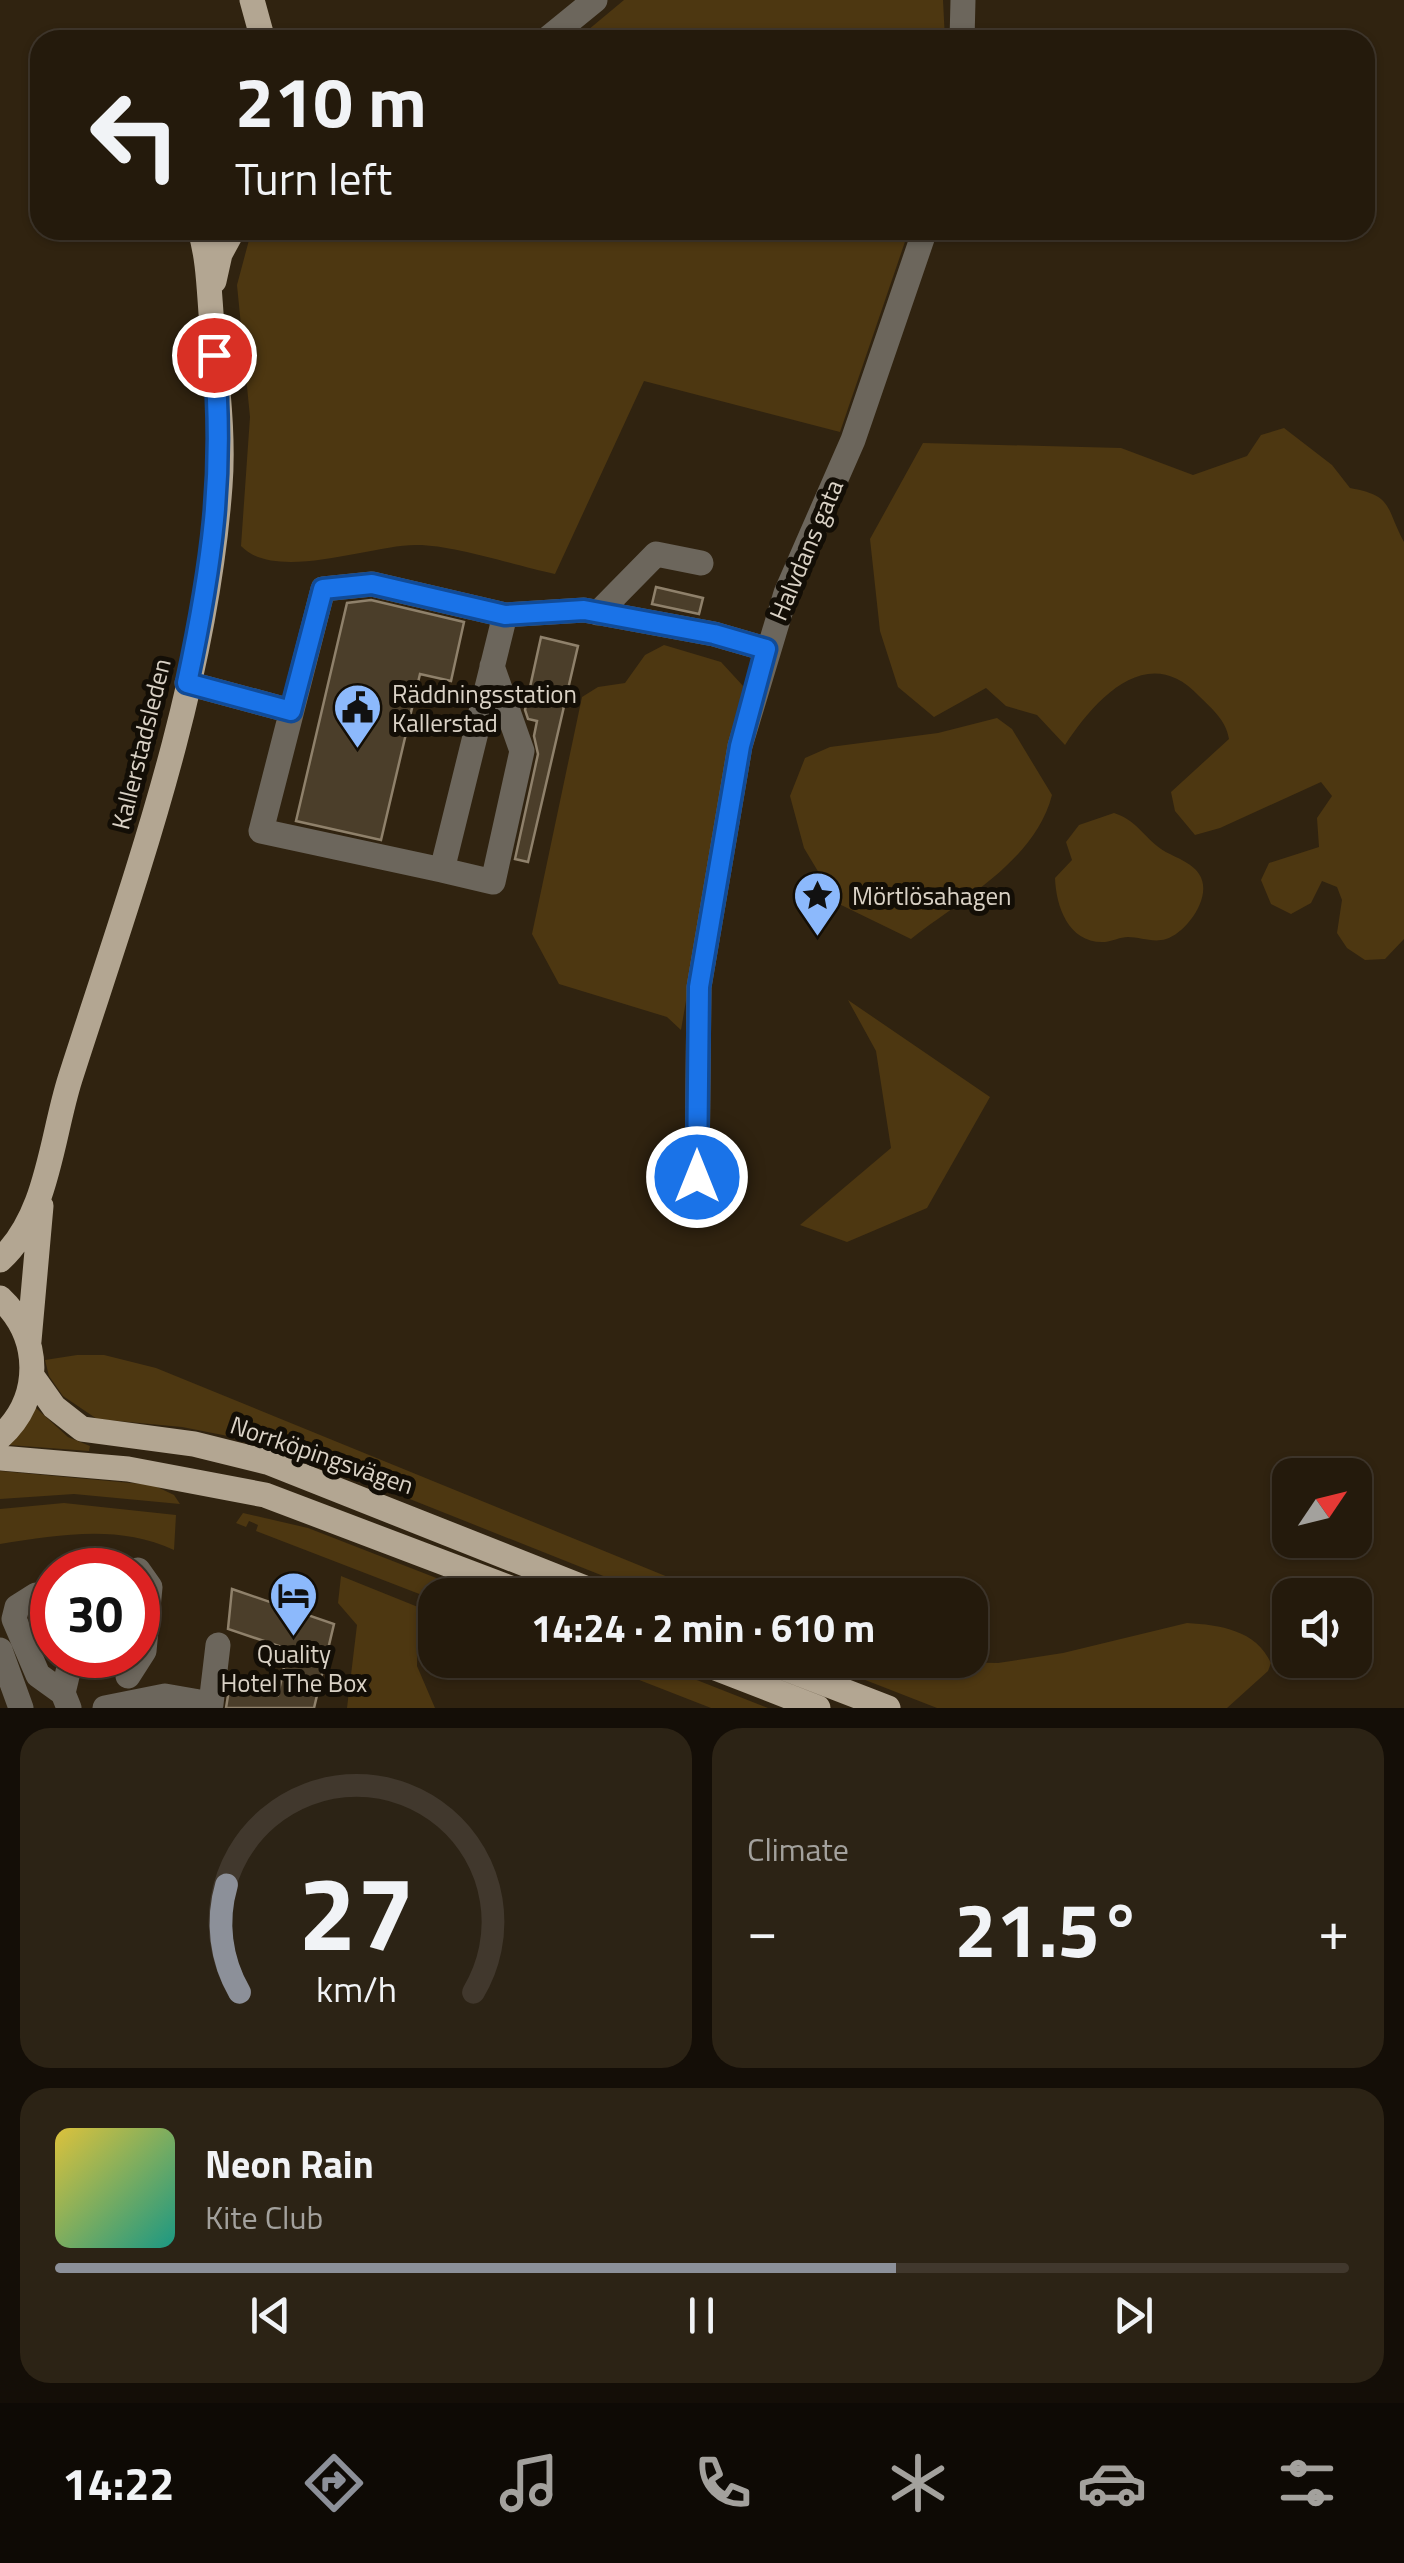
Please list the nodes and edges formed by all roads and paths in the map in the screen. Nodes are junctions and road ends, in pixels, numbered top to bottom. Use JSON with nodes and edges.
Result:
{"nodes":[{"id":1,"x":595,"y":0,"type":"edge"},
{"id":2,"x":963,"y":0,"type":"edge"},
{"id":3,"x":252,"y":2,"type":"edge"},
{"id":4,"x":251,"y":30,"type":"edge"},
{"id":5,"x":260,"y":30,"type":"edge"},
{"id":6,"x":558,"y":30,"type":"edge"},
{"id":7,"x":962,"y":30,"type":"edge"},
{"id":8,"x":201,"y":240,"type":"edge"},
{"id":9,"x":228,"y":240,"type":"edge"},
{"id":10,"x":922,"y":240,"type":"edge"},
{"id":11,"x":210,"y":305,"type":"junction"},
{"id":12,"x":701,"y":563,"type":"dead end"},
{"id":13,"x":598,"y":613,"type":"junction"},
{"id":14,"x":505,"y":615,"type":"junction"},
{"id":15,"x":766,"y":649,"type":"junction"},
{"id":16,"x":492,"y":666,"type":"junction"},
{"id":17,"x":187,"y":683,"type":"junction"},
{"id":18,"x":291,"y":711,"type":"junction"},
{"id":19,"x":442,"y":870,"type":"junction"},
{"id":20,"x":697,"y":1177,"type":"dead end"},
{"id":21,"x":42,"y":1184,"type":"junction"},
{"id":22,"x":0,"y":1260,"type":"edge"},
{"id":23,"x":0,"y":1298,"type":"edge"},
{"id":24,"x":29,"y":1341,"type":"junction"},
{"id":25,"x":32,"y":1376,"type":"junction"},
{"id":26,"x":0,"y":1437,"type":"edge"},
{"id":27,"x":0,"y":1458,"type":"edge"},
{"id":28,"x":485,"y":1578,"type":"edge"},
{"id":29,"x":560,"y":1578,"type":"edge"},
{"id":30,"x":30,"y":1597,"type":"edge"},
{"id":31,"x":218,"y":1645,"type":"dead end"},
{"id":32,"x":0,"y":1650,"type":"edge"},
{"id":33,"x":30,"y":1656,"type":"edge"},
{"id":34,"x":41,"y":1678,"type":"edge"},
{"id":35,"x":741,"y":1678,"type":"edge"},
{"id":36,"x":810,"y":1678,"type":"edge"},
{"id":37,"x":120,"y":1685,"type":"edge"},
{"id":38,"x":66,"y":1700,"type":"edge"},
{"id":39,"x":20,"y":1708,"type":"edge"},
{"id":40,"x":818,"y":1708,"type":"edge"},
{"id":41,"x":888,"y":1708,"type":"edge"}],
"edges":[{"from":1,"to":6,"type":"street"},
{"from":2,"to":7,"type":"street"},
{"from":3,"to":4,"type":"main road"},
{"from":3,"to":5,"type":"main road"},
{"from":8,"to":11,"type":"main road","name":"Kallerstadsleden"},
{"from":9,"to":11,"type":"main road","name":"Kallerstadsleden"},
{"from":10,"to":15,"type":"street","name":"Halvdans gata"},
{"from":11,"to":17,"type":"main road","name":"Kallerstadsleden"},
{"from":12,"to":13,"type":"street"},
{"from":13,"to":14,"type":"street"},
{"from":13,"to":15,"type":"street"},
{"from":14,"to":16,"type":"street"},
{"from":14,"to":18,"type":"street"},
{"from":15,"to":20,"type":"street","name":"Halvdans gata"},
{"from":16,"to":19,"type":"street"},
{"from":16,"to":19,"type":"street"},
{"from":17,"to":18,"type":"street"},
{"from":17,"to":21,"type":"main road","name":"Kallerstadsleden"},
{"from":18,"to":19,"type":"street"},
{"from":21,"to":22,"type":"main road","name":"Kallerstadsleden"},
{"from":21,"to":24,"type":"main road","name":"Kallerstadsleden"},
{"from":23,"to":24,"type":"main road"},
{"from":24,"to":25,"type":"main road","name":"Kallerstadsleden"},
{"from":25,"to":26,"type":"main road"},
{"from":25,"to":29,"type":"main road","name":"Norrköpingsvägen"},
{"from":27,"to":28,"type":"main road"},
{"from":30,"to":33,"type":"street"},
{"from":31,"to":37,"type":"street"},
{"from":32,"to":39,"type":"street"},
{"from":34,"to":38,"type":"street"},
{"from":35,"to":40,"type":"main road"},
{"from":36,"to":41,"type":"main road"}]}
